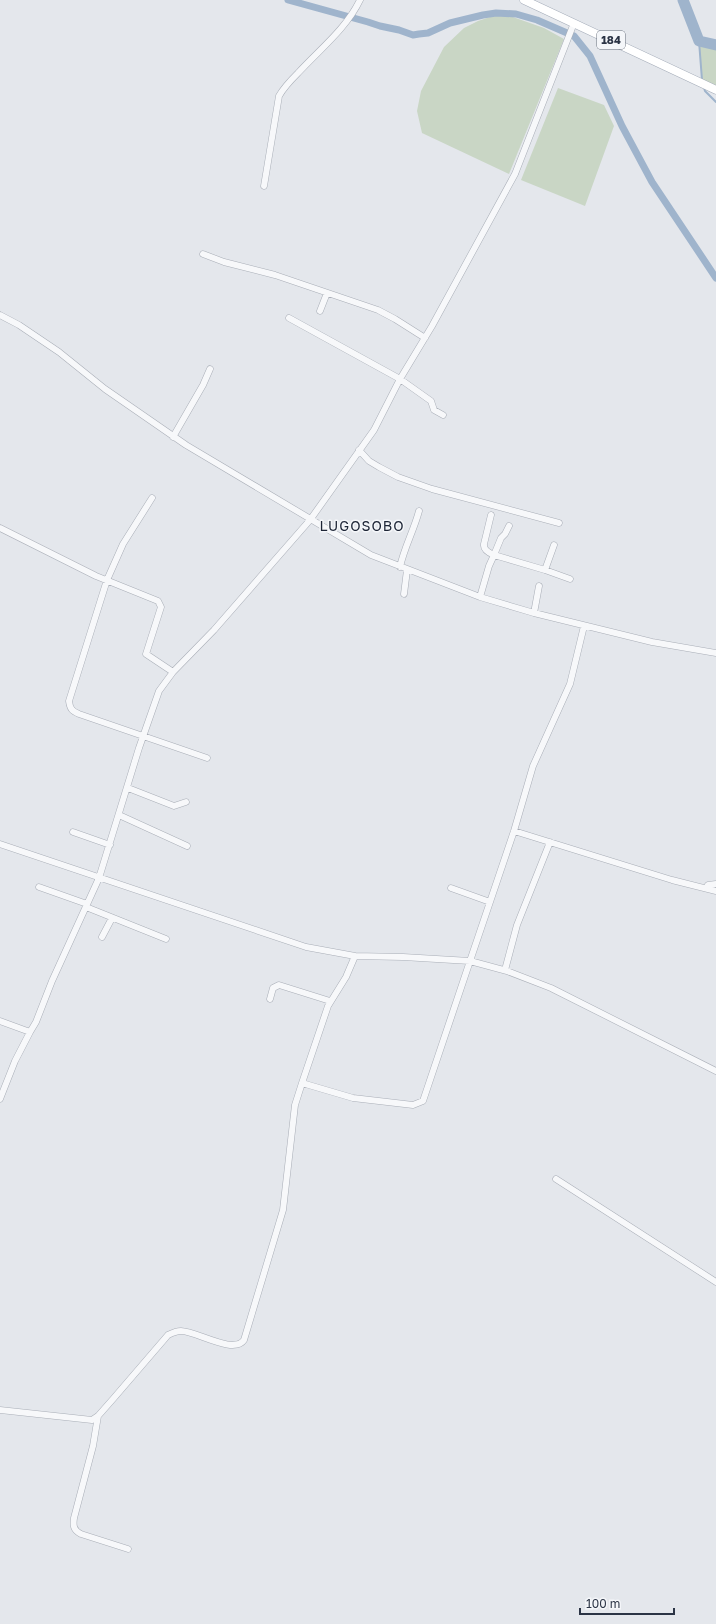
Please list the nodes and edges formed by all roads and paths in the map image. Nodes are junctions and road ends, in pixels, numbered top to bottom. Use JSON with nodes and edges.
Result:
{"nodes":[{"id":1,"x":360,"y":0,"type":"edge"},
{"id":2,"x":524,"y":0,"type":"edge"},
{"id":3,"x":574,"y":23,"type":"junction"},
{"id":4,"x":716,"y":90,"type":"edge"},
{"id":5,"x":264,"y":186,"type":"dead end"},
{"id":6,"x":203,"y":254,"type":"dead end"},
{"id":7,"x":327,"y":293,"type":"junction"},
{"id":8,"x":320,"y":311,"type":"dead end"},
{"id":9,"x":0,"y":315,"type":"edge"},
{"id":10,"x":289,"y":318,"type":"dead end"},
{"id":11,"x":425,"y":338,"type":"junction"},
{"id":12,"x":210,"y":369,"type":"dead end"},
{"id":13,"x":400,"y":379,"type":"junction"},
{"id":14,"x":444,"y":415,"type":"dead end"},
{"id":15,"x":173,"y":436,"type":"junction"},
{"id":16,"x":358,"y":450,"type":"junction"},
{"id":17,"x":152,"y":498,"type":"dead end"},
{"id":18,"x":419,"y":511,"type":"dead end"},
{"id":19,"x":490,"y":515,"type":"dead end"},
{"id":20,"x":310,"y":520,"type":"junction"},
{"id":21,"x":559,"y":523,"type":"dead end"},
{"id":22,"x":508,"y":526,"type":"dead end"},
{"id":23,"x":0,"y":528,"type":"edge"},
{"id":24,"x":554,"y":545,"type":"dead end"},
{"id":25,"x":494,"y":555,"type":"junction"},
{"id":26,"x":400,"y":567,"type":"junction"},
{"id":27,"x":407,"y":570,"type":"junction"},
{"id":28,"x":545,"y":570,"type":"junction"},
{"id":29,"x":570,"y":579,"type":"dead end"},
{"id":30,"x":107,"y":580,"type":"junction"},
{"id":31,"x":540,"y":586,"type":"dead end"},
{"id":32,"x":404,"y":594,"type":"dead end"},
{"id":33,"x":480,"y":597,"type":"junction"},
{"id":34,"x":534,"y":614,"type":"junction"},
{"id":35,"x":584,"y":626,"type":"junction"},
{"id":36,"x":716,"y":653,"type":"edge"},
{"id":37,"x":173,"y":672,"type":"junction"},
{"id":38,"x":143,"y":736,"type":"junction"},
{"id":39,"x":207,"y":758,"type":"dead end"},
{"id":40,"x":128,"y":788,"type":"junction"},
{"id":41,"x":186,"y":802,"type":"dead end"},
{"id":42,"x":119,"y":815,"type":"junction"},
{"id":43,"x":514,"y":831,"type":"junction"},
{"id":44,"x":73,"y":832,"type":"dead end"},
{"id":45,"x":550,"y":842,"type":"junction"},
{"id":46,"x":0,"y":844,"type":"edge"},
{"id":47,"x":110,"y":845,"type":"junction"},
{"id":48,"x":187,"y":846,"type":"dead end"},
{"id":49,"x":99,"y":878,"type":"junction"},
{"id":50,"x":716,"y":884,"type":"edge"},
{"id":51,"x":39,"y":887,"type":"dead end"},
{"id":52,"x":451,"y":888,"type":"dead end"},
{"id":53,"x":706,"y":888,"type":"junction"},
{"id":54,"x":716,"y":891,"type":"edge"},
{"id":55,"x":490,"y":902,"type":"junction"},
{"id":56,"x":87,"y":906,"type":"junction"},
{"id":57,"x":112,"y":918,"type":"junction"},
{"id":58,"x":102,"y":937,"type":"dead end"},
{"id":59,"x":166,"y":939,"type":"dead end"},
{"id":60,"x":355,"y":956,"type":"junction"},
{"id":61,"x":470,"y":961,"type":"junction"},
{"id":62,"x":505,"y":970,"type":"junction"},
{"id":63,"x":270,"y":999,"type":"dead end"},
{"id":64,"x":330,"y":1001,"type":"junction"},
{"id":65,"x":0,"y":1021,"type":"edge"},
{"id":66,"x":30,"y":1032,"type":"junction"},
{"id":67,"x":716,"y":1071,"type":"edge"},
{"id":68,"x":302,"y":1083,"type":"junction"},
{"id":69,"x":0,"y":1100,"type":"edge"},
{"id":70,"x":556,"y":1179,"type":"dead end"},
{"id":71,"x":716,"y":1282,"type":"edge"},
{"id":72,"x":0,"y":1410,"type":"edge"},
{"id":73,"x":98,"y":1416,"type":"junction"},
{"id":74,"x":128,"y":1549,"type":"dead end"}],
"edges":[{"from":1,"to":5,"type":"street"},
{"from":2,"to":3,"type":"main road","number":"184"},
{"from":3,"to":4,"type":"main road","number":"184"},
{"from":3,"to":11,"type":"street"},
{"from":6,"to":7,"type":"street"},
{"from":7,"to":8,"type":"street"},
{"from":7,"to":11,"type":"street"},
{"from":9,"to":15,"type":"street"},
{"from":10,"to":13,"type":"street"},
{"from":11,"to":13,"type":"street"},
{"from":12,"to":15,"type":"street"},
{"from":13,"to":14,"type":"street"},
{"from":13,"to":16,"type":"street"},
{"from":15,"to":20,"type":"street"},
{"from":16,"to":20,"type":"street"},
{"from":16,"to":21,"type":"street"},
{"from":17,"to":30,"type":"street"},
{"from":18,"to":26,"type":"street"},
{"from":19,"to":25,"type":"street"},
{"from":20,"to":26,"type":"street"},
{"from":20,"to":37,"type":"street"},
{"from":22,"to":25,"type":"street"},
{"from":23,"to":30,"type":"street"},
{"from":24,"to":28,"type":"street"},
{"from":25,"to":28,"type":"street"},
{"from":25,"to":33,"type":"street"},
{"from":26,"to":27,"type":"street"},
{"from":27,"to":32,"type":"street"},
{"from":27,"to":33,"type":"street"},
{"from":28,"to":29,"type":"street"},
{"from":30,"to":37,"type":"street"},
{"from":30,"to":38,"type":"street"},
{"from":31,"to":34,"type":"street"},
{"from":33,"to":34,"type":"street"},
{"from":34,"to":35,"type":"street"},
{"from":35,"to":36,"type":"street"},
{"from":35,"to":43,"type":"street"},
{"from":37,"to":38,"type":"street"},
{"from":38,"to":39,"type":"street"},
{"from":38,"to":40,"type":"street"},
{"from":40,"to":41,"type":"street"},
{"from":40,"to":42,"type":"street"},
{"from":42,"to":47,"type":"street"},
{"from":42,"to":48,"type":"street"},
{"from":43,"to":45,"type":"street"},
{"from":43,"to":55,"type":"street"},
{"from":44,"to":47,"type":"street"},
{"from":45,"to":53,"type":"street"},
{"from":45,"to":62,"type":"street"},
{"from":46,"to":49,"type":"street"},
{"from":47,"to":49,"type":"street"},
{"from":49,"to":56,"type":"street"},
{"from":49,"to":60,"type":"street"},
{"from":50,"to":53,"type":"street"},
{"from":51,"to":56,"type":"street"},
{"from":52,"to":55,"type":"street"},
{"from":53,"to":54,"type":"street"},
{"from":55,"to":61,"type":"street"},
{"from":56,"to":57,"type":"street"},
{"from":56,"to":66,"type":"street"},
{"from":57,"to":58,"type":"street"},
{"from":57,"to":59,"type":"street"},
{"from":60,"to":61,"type":"street"},
{"from":60,"to":64,"type":"street"},
{"from":61,"to":62,"type":"street"},
{"from":61,"to":68,"type":"street"},
{"from":62,"to":67,"type":"street"},
{"from":63,"to":64,"type":"street"},
{"from":64,"to":68,"type":"street"},
{"from":65,"to":66,"type":"street"},
{"from":66,"to":69,"type":"street"},
{"from":68,"to":73,"type":"street"},
{"from":70,"to":71,"type":"street"},
{"from":72,"to":73,"type":"street"},
{"from":73,"to":74,"type":"street"}]}
